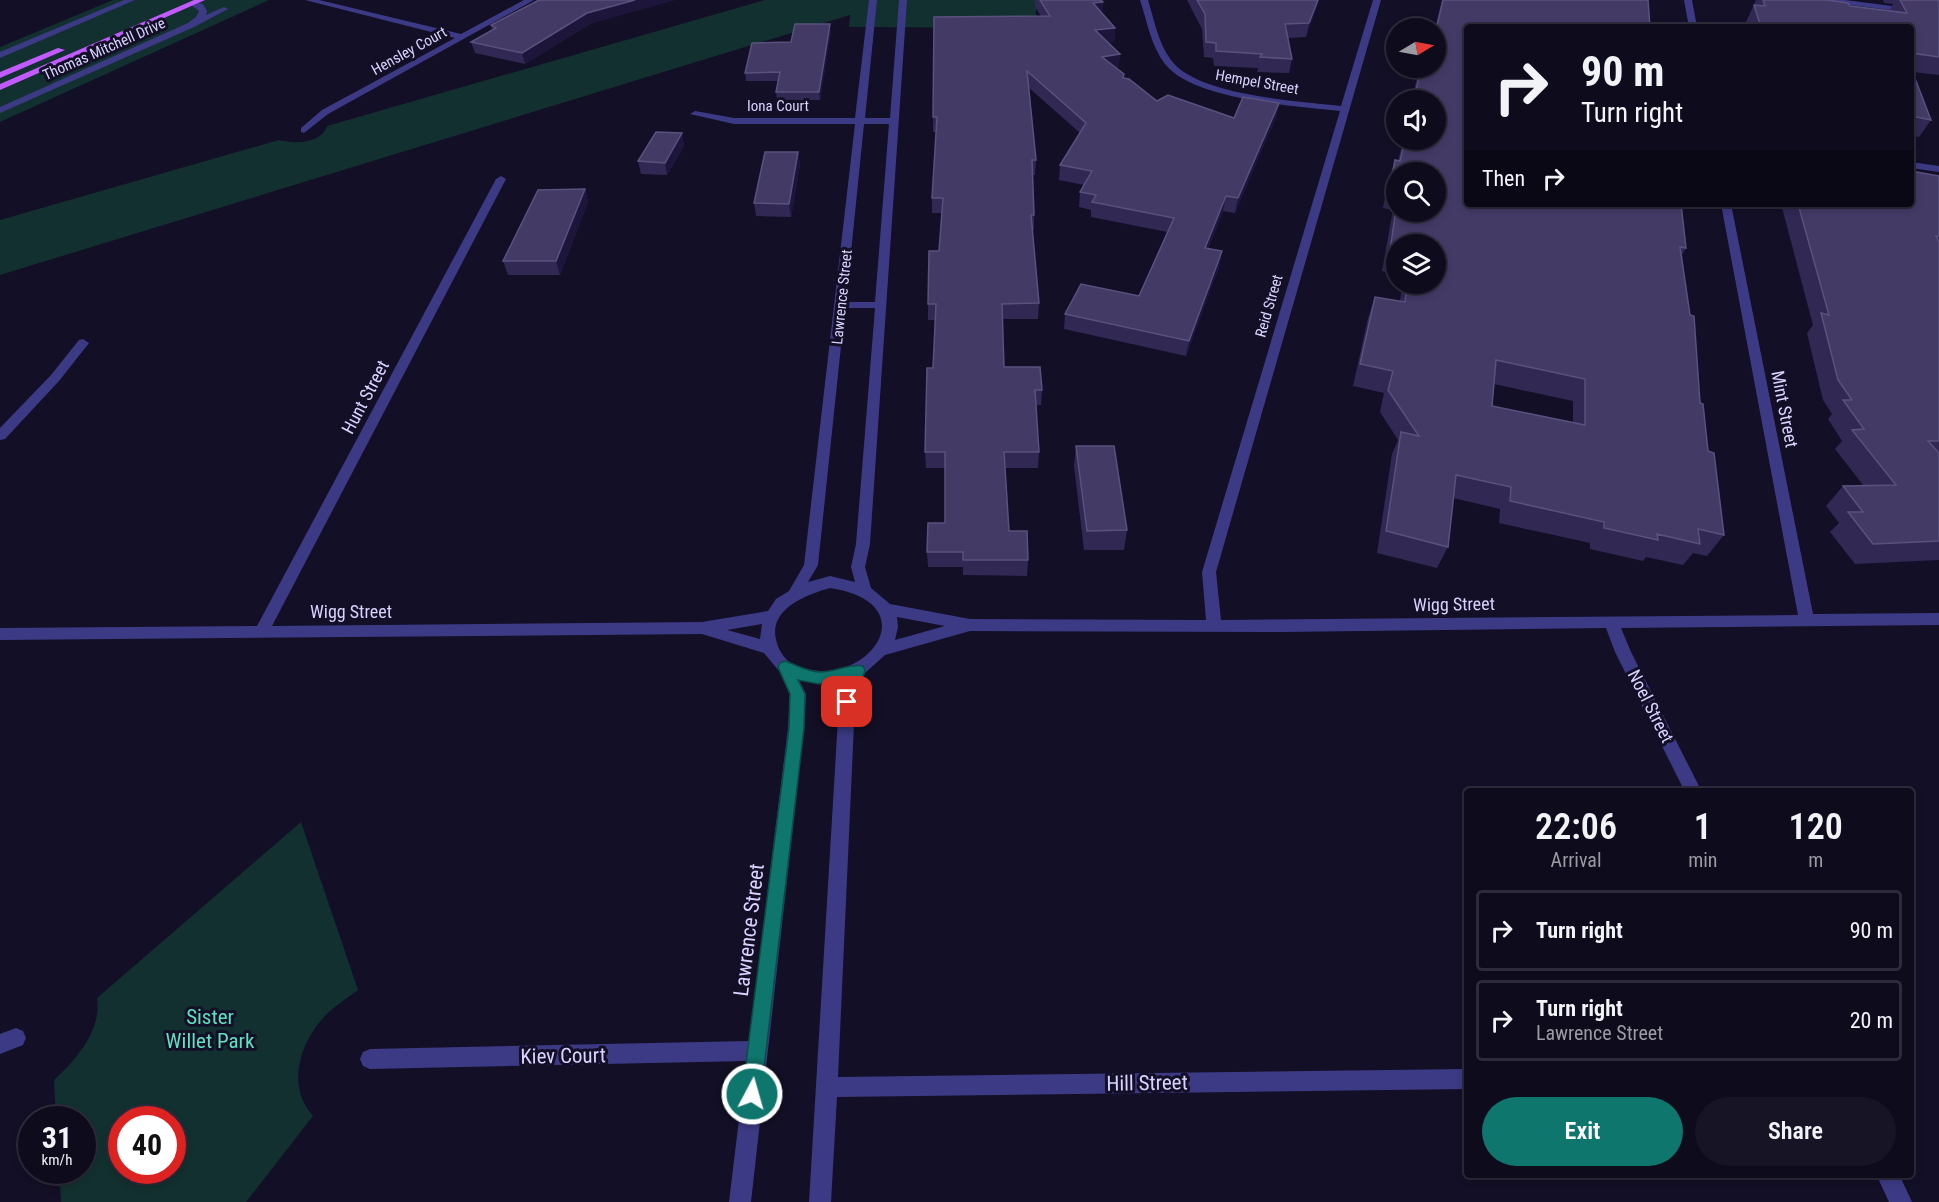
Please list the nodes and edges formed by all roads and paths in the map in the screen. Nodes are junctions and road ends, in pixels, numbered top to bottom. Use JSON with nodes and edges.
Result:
{"nodes":[{"id":1,"x":131,"y":0,"type":"edge"},
{"id":2,"x":177,"y":0,"type":"edge"},
{"id":3,"x":309,"y":0,"type":"edge"},
{"id":4,"x":530,"y":0,"type":"edge"},
{"id":5,"x":873,"y":0,"type":"edge"},
{"id":6,"x":903,"y":0,"type":"edge"},
{"id":7,"x":1144,"y":0,"type":"edge"},
{"id":8,"x":1377,"y":0,"type":"edge"},
{"id":9,"x":1688,"y":0,"type":"edge"},
{"id":10,"x":1825,"y":0,"type":"edge"},
{"id":11,"x":198,"y":2,"type":"edge"},
{"id":12,"x":164,"y":5,"type":"junction"},
{"id":13,"x":224,"y":9,"type":"dead end"},
{"id":14,"x":1939,"y":14,"type":"edge"},
{"id":15,"x":1692,"y":24,"type":"edge"},
{"id":16,"x":191,"y":25,"type":"junction"},
{"id":17,"x":98,"y":34,"type":"dead end"},
{"id":18,"x":463,"y":37,"type":"junction"},
{"id":19,"x":66,"y":48,"type":"dead end"},
{"id":20,"x":0,"y":55,"type":"edge"},
{"id":21,"x":0,"y":75,"type":"edge"},
{"id":22,"x":1,"y":86,"type":"edge"},
{"id":23,"x":1344,"y":109,"type":"junction"},
{"id":24,"x":0,"y":110,"type":"edge"},
{"id":25,"x":695,"y":114,"type":"dead end"},
{"id":26,"x":893,"y":121,"type":"junction"},
{"id":27,"x":861,"y":122,"type":"junction"},
{"id":28,"x":304,"y":130,"type":"dead end"},
{"id":29,"x":1914,"y":165,"type":"edge"},
{"id":30,"x":1939,"y":169,"type":"edge"},
{"id":31,"x":501,"y":179,"type":"dead end"},
{"id":32,"x":1727,"y":207,"type":"edge"},
{"id":33,"x":841,"y":305,"type":"junction"},
{"id":34,"x":880,"y":305,"type":"junction"},
{"id":35,"x":83,"y":343,"type":"dead end"},
{"id":36,"x":0,"y":436,"type":"edge"},
{"id":37,"x":864,"y":589,"type":"junction"},
{"id":38,"x":796,"y":591,"type":"junction"},
{"id":39,"x":885,"y":609,"type":"junction"},
{"id":40,"x":771,"y":616,"type":"junction"},
{"id":41,"x":1939,"y":619,"type":"edge"},
{"id":42,"x":1611,"y":621,"type":"junction"},
{"id":43,"x":1807,"y":621,"type":"junction"},
{"id":44,"x":1214,"y":624,"type":"junction"},
{"id":45,"x":970,"y":625,"type":"junction"},
{"id":46,"x":702,"y":628,"type":"junction"},
{"id":47,"x":261,"y":632,"type":"junction"},
{"id":48,"x":0,"y":634,"type":"edge"},
{"id":49,"x":769,"y":648,"type":"junction"},
{"id":50,"x":882,"y":650,"type":"junction"},
{"id":51,"x":785,"y":667,"type":"junction"},
{"id":52,"x":858,"y":670,"type":"junction"},
{"id":53,"x":1692,"y":788,"type":"edge"},
{"id":54,"x":756,"y":1051,"type":"junction"},
{"id":55,"x":370,"y":1059,"type":"dead end"},
{"id":56,"x":1464,"y":1079,"type":"edge"},
{"id":57,"x":827,"y":1087,"type":"junction"},
{"id":58,"x":1889,"y":1178,"type":"edge"},
{"id":59,"x":740,"y":1202,"type":"edge"},
{"id":60,"x":820,"y":1202,"type":"edge"},
{"id":61,"x":1901,"y":1202,"type":"edge"}],
"edges":[{"from":1,"to":20,"type":"street","name":"Thomas Mitchell Drive"},
{"from":2,"to":12,"type":"main road","name":"Thomas Mitchell Drive"},
{"from":3,"to":18,"type":"street"},
{"from":4,"to":18,"type":"street","name":"Hensley Court"},
{"from":5,"to":27,"type":"street","name":"Lawrence Street"},
{"from":6,"to":26,"type":"street"},
{"from":7,"to":23,"type":"street","name":"Hempel Street"},
{"from":8,"to":23,"type":"street","name":"Reid Street"},
{"from":9,"to":15,"type":"street"},
{"from":10,"to":14,"type":"street"},
{"from":11,"to":12,"type":"main road"},
{"from":11,"to":16,"type":"street","name":"Thomas Mitchell Drive"},
{"from":11,"to":22,"type":"main road","name":"Thomas Mitchell Drive"},
{"from":12,"to":17,"type":"main road","name":"Thomas Mitchell Drive"},
{"from":13,"to":16,"type":"street"},
{"from":16,"to":24,"type":"street","name":"Thomas Mitchell Drive"},
{"from":18,"to":28,"type":"street","name":"Hensley Court"},
{"from":19,"to":21,"type":"main road","name":"Thomas Mitchell Drive"},
{"from":23,"to":44,"type":"street","name":"Reid Street"},
{"from":25,"to":27,"type":"street","name":"Iona Court"},
{"from":26,"to":27,"type":"street","name":"Iona Court"},
{"from":26,"to":34,"type":"street"},
{"from":27,"to":33,"type":"street","name":"Lawrence Street"},
{"from":29,"to":30,"type":"street"},
{"from":31,"to":47,"type":"street","name":"Hunt Street"},
{"from":32,"to":43,"type":"street","name":"Mint Street"},
{"from":33,"to":34,"type":"street"},
{"from":33,"to":38,"type":"street","name":"Lawrence Street"},
{"from":34,"to":37,"type":"street"},
{"from":35,"to":36,"type":"street"},
{"from":37,"to":38,"type":"street"},
{"from":37,"to":39,"type":"street"},
{"from":38,"to":40,"type":"street"},
{"from":39,"to":45,"type":"street","name":"Wigg Street"},
{"from":39,"to":50,"type":"street"},
{"from":40,"to":46,"type":"street","name":"Wigg Street"},
{"from":40,"to":49,"type":"street"},
{"from":41,"to":43,"type":"street","name":"Wigg Street"},
{"from":42,"to":43,"type":"street","name":"Wigg Street"},
{"from":42,"to":44,"type":"street","name":"Wigg Street"},
{"from":42,"to":53,"type":"street","name":"Noel Street"},
{"from":44,"to":45,"type":"street","name":"Wigg Street"},
{"from":45,"to":50,"type":"street","name":"Wigg Street"},
{"from":46,"to":47,"type":"street","name":"Wigg Street"},
{"from":46,"to":49,"type":"street","name":"Wigg Street"},
{"from":47,"to":48,"type":"street","name":"Wigg Street"},
{"from":49,"to":51,"type":"street"},
{"from":50,"to":52,"type":"street"},
{"from":51,"to":52,"type":"street"},
{"from":51,"to":54,"type":"street","name":"Lawrence Street"},
{"from":52,"to":57,"type":"street"},
{"from":54,"to":55,"type":"street","name":"Kiev Court"},
{"from":54,"to":59,"type":"street","name":"Lawrence Street"},
{"from":56,"to":57,"type":"street","name":"Hill Street"},
{"from":57,"to":60,"type":"street"},
{"from":58,"to":61,"type":"street"}]}
